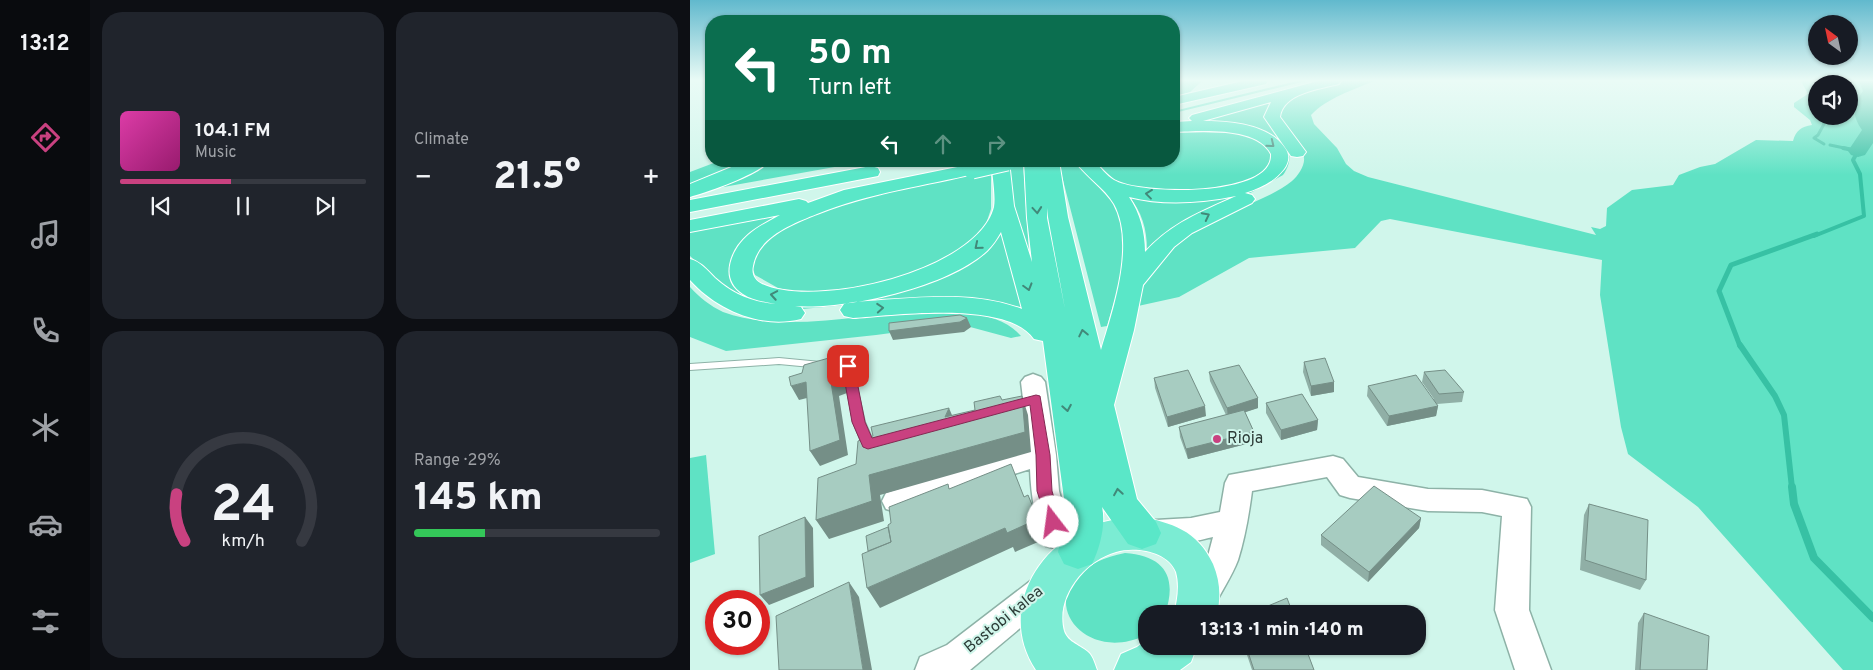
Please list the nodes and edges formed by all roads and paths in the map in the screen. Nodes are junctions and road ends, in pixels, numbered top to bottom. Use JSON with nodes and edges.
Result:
{"nodes":[{"id":1,"x":1213,"y":112,"type":"edge"},
{"id":2,"x":1273,"y":112,"type":"edge"},
{"id":3,"x":1180,"y":123,"type":"edge"},
{"id":4,"x":1180,"y":125,"type":"edge"},
{"id":5,"x":749,"y":167,"type":"edge"},
{"id":6,"x":850,"y":167,"type":"edge"},
{"id":7,"x":893,"y":167,"type":"edge"},
{"id":8,"x":960,"y":167,"type":"edge"},
{"id":9,"x":963,"y":167,"type":"edge"},
{"id":10,"x":1001,"y":167,"type":"edge"},
{"id":11,"x":1033,"y":167,"type":"edge"},
{"id":12,"x":1051,"y":167,"type":"edge"},
{"id":13,"x":1090,"y":167,"type":"edge"},
{"id":14,"x":1108,"y":184,"type":"junction"},
{"id":15,"x":690,"y":191,"type":"edge"},
{"id":16,"x":862,"y":192,"type":"junction"},
{"id":17,"x":690,"y":196,"type":"edge"},
{"id":18,"x":690,"y":206,"type":"edge"},
{"id":19,"x":1004,"y":206,"type":"junction"},
{"id":20,"x":690,"y":216,"type":"edge"},
{"id":21,"x":690,"y":226,"type":"edge"},
{"id":22,"x":690,"y":266,"type":"edge"},
{"id":23,"x":1132,"y":282,"type":"junction"},
{"id":24,"x":1040,"y":326,"type":"junction"},
{"id":25,"x":1058,"y":360,"type":"junction"},
{"id":26,"x":690,"y":367,"type":"edge"},
{"id":27,"x":1032,"y":394,"type":"dead end"},
{"id":28,"x":1099,"y":408,"type":"junction"},
{"id":29,"x":887,"y":439,"type":"edge"},
{"id":30,"x":1043,"y":455,"type":"junction"},
{"id":31,"x":896,"y":501,"type":"dead end"},
{"id":32,"x":1233,"y":521,"type":"junction"},
{"id":33,"x":1146,"y":533,"type":"junction"},
{"id":34,"x":1079,"y":547,"type":"junction"},
{"id":35,"x":1050,"y":584,"type":"junction"},
{"id":36,"x":1197,"y":605,"type":"edge"},
{"id":37,"x":1199,"y":605,"type":"edge"},
{"id":38,"x":1164,"y":655,"type":"edge"},
{"id":39,"x":1173,"y":655,"type":"edge"},
{"id":40,"x":951,"y":666,"type":"edge"},
{"id":41,"x":1074,"y":670,"type":"edge"},
{"id":42,"x":1137,"y":670,"type":"edge"},
{"id":43,"x":1170,"y":670,"type":"edge"},
{"id":44,"x":1533,"y":670,"type":"edge"}],
"edges":[{"from":1,"to":3,"type":"highway"},
{"from":23,"to":2,"type":"highway","one_way":true},
{"from":4,"to":14,"type":"highway","one_way":true},
{"from":5,"to":15,"type":"highway"},
{"from":6,"to":17,"type":"highway"},
{"from":7,"to":18,"type":"highway"},
{"from":8,"to":20,"type":"highway"},
{"from":9,"to":16,"type":"highway"},
{"from":10,"to":19,"type":"highway"},
{"from":11,"to":25,"type":"highway","one_way":true},
{"from":28,"to":12,"type":"highway","one_way":true},
{"from":13,"to":14,"type":"highway"},
{"from":14,"to":23,"type":"highway"},
{"from":19,"to":16,"type":"highway","one_way":true},
{"from":16,"to":21,"type":"highway"},
{"from":19,"to":24,"type":"highway","one_way":true},
{"from":22,"to":24,"type":"highway","one_way":true},
{"from":23,"to":28,"type":"highway"},
{"from":24,"to":25,"type":"highway"},
{"from":25,"to":34,"type":"highway","one_way":true},
{"from":26,"to":29,"type":"lane"},
{"from":27,"to":30,"type":"street"},
{"from":33,"to":28,"type":"highway","one_way":true},
{"from":30,"to":31,"type":"street"},
{"from":30,"to":34,"type":"street"},
{"from":32,"to":33,"type":"street"},
{"from":32,"to":37,"type":"street"},
{"from":32,"to":44,"type":"street"},
{"from":33,"to":34,"type":"highway"},
{"from":33,"to":36,"type":"highway"},
{"from":34,"to":35,"type":"highway"},
{"from":35,"to":40,"type":"street","name":"Bastobi kalea"},
{"from":35,"to":41,"type":"highway"},
{"from":38,"to":42,"type":"highway"},
{"from":39,"to":43,"type":"highway"}]}
